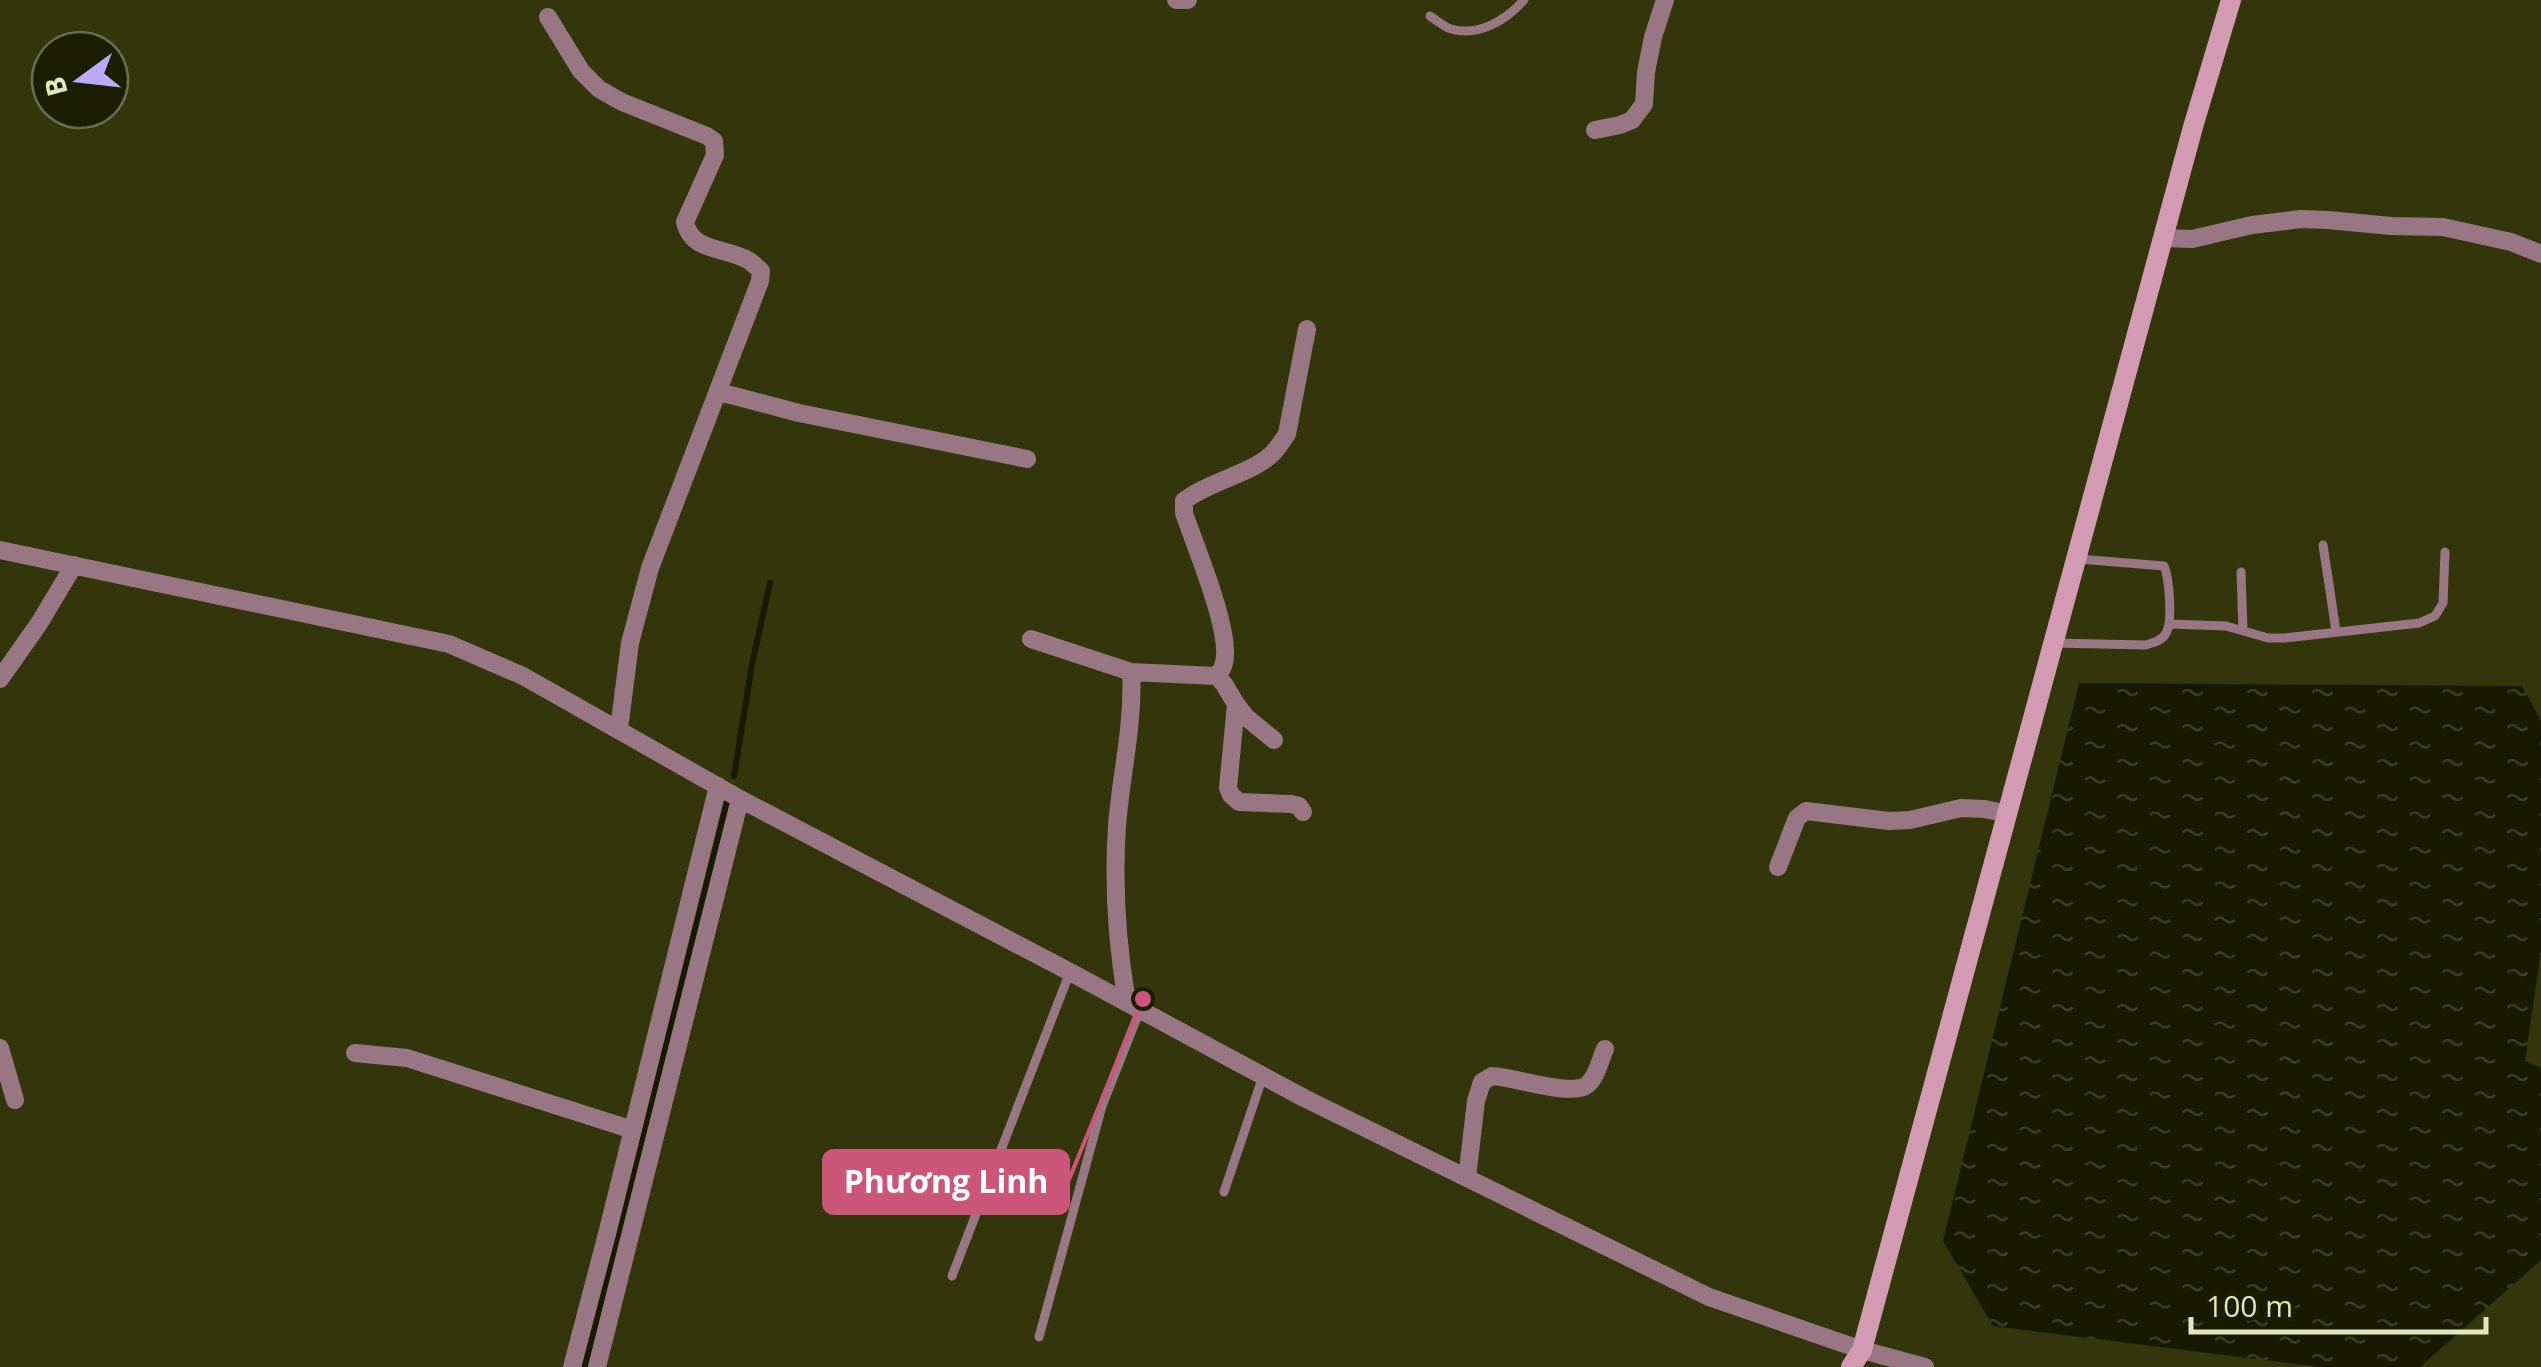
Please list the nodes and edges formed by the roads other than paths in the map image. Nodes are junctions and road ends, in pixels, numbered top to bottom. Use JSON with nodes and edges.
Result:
{"nodes":[{"id":1,"x":1176,"y":0,"type":"edge"},
{"id":2,"x":1188,"y":0,"type":"edge"},
{"id":3,"x":1524,"y":0,"type":"edge"},
{"id":4,"x":1665,"y":0,"type":"edge"},
{"id":5,"x":2231,"y":0,"type":"edge"},
{"id":6,"x":548,"y":16,"type":"dead end"},
{"id":7,"x":1430,"y":16,"type":"dead end"},
{"id":8,"x":1595,"y":130,"type":"dead end"},
{"id":9,"x":2164,"y":238,"type":"junction"},
{"id":10,"x":2541,"y":254,"type":"edge"},
{"id":11,"x":1307,"y":329,"type":"dead end"},
{"id":12,"x":718,"y":392,"type":"junction"},
{"id":13,"x":1027,"y":459,"type":"dead end"},
{"id":14,"x":2323,"y":544,"type":"dead end"},
{"id":15,"x":0,"y":550,"type":"edge"},
{"id":16,"x":2444,"y":552,"type":"dead end"},
{"id":17,"x":2076,"y":559,"type":"junction"},
{"id":18,"x":74,"y":565,"type":"junction"},
{"id":19,"x":2241,"y":572,"type":"dead end"},
{"id":20,"x":2170,"y":624,"type":"junction"},
{"id":21,"x":2243,"y":630,"type":"junction"},
{"id":22,"x":2336,"y":632,"type":"junction"},
{"id":23,"x":1031,"y":640,"type":"dead end"},
{"id":24,"x":2054,"y":643,"type":"junction"},
{"id":25,"x":1131,"y":672,"type":"junction"},
{"id":26,"x":1216,"y":676,"type":"junction"},
{"id":27,"x":0,"y":679,"type":"edge"},
{"id":28,"x":1236,"y":704,"type":"junction"},
{"id":29,"x":620,"y":728,"type":"junction"},
{"id":30,"x":1274,"y":740,"type":"dead end"},
{"id":31,"x":718,"y":786,"type":"junction"},
{"id":32,"x":740,"y":799,"type":"junction"},
{"id":33,"x":1303,"y":812,"type":"dead end"},
{"id":34,"x":2008,"y":814,"type":"junction"},
{"id":35,"x":1778,"y":867,"type":"dead end"},
{"id":36,"x":1070,"y":972,"type":"junction"},
{"id":37,"x":1134,"y":1006,"type":"junction"},
{"id":38,"x":0,"y":1048,"type":"edge"},
{"id":39,"x":1605,"y":1049,"type":"dead end"},
{"id":40,"x":355,"y":1053,"type":"dead end"},
{"id":41,"x":1263,"y":1076,"type":"junction"},
{"id":42,"x":15,"y":1100,"type":"dead end"},
{"id":43,"x":633,"y":1130,"type":"junction"},
{"id":44,"x":1468,"y":1178,"type":"junction"},
{"id":45,"x":1224,"y":1192,"type":"dead end"},
{"id":46,"x":952,"y":1276,"type":"dead end"},
{"id":47,"x":1039,"y":1337,"type":"dead end"},
{"id":48,"x":1856,"y":1359,"type":"edge"},
{"id":49,"x":572,"y":1367,"type":"edge"},
{"id":50,"x":597,"y":1367,"type":"edge"},
{"id":51,"x":1925,"y":1367,"type":"edge"}],
"edges":[{"from":1,"to":2,"type":"street"},
{"from":3,"to":7,"type":"lane"},
{"from":4,"to":8,"type":"street"},
{"from":5,"to":9,"type":"street"},
{"from":6,"to":12,"type":"street"},
{"from":9,"to":10,"type":"street"},
{"from":9,"to":17,"type":"street"},
{"from":11,"to":26,"type":"street"},
{"from":12,"to":13,"type":"street"},
{"from":12,"to":29,"type":"street"},
{"from":14,"to":22,"type":"lane"},
{"from":15,"to":18,"type":"street"},
{"from":16,"to":22,"type":"lane"},
{"from":17,"to":20,"type":"lane"},
{"from":17,"to":24,"type":"street"},
{"from":18,"to":27,"type":"street"},
{"from":18,"to":29,"type":"street"},
{"from":19,"to":21,"type":"lane"},
{"from":20,"to":21,"type":"lane"},
{"from":20,"to":24,"type":"lane"},
{"from":21,"to":22,"type":"lane"},
{"from":23,"to":25,"type":"street"},
{"from":24,"to":34,"type":"street"},
{"from":25,"to":26,"type":"street"},
{"from":25,"to":37,"type":"street"},
{"from":26,"to":28,"type":"street"},
{"from":28,"to":30,"type":"street"},
{"from":28,"to":33,"type":"street"},
{"from":29,"to":31,"type":"street"},
{"from":31,"to":32,"type":"street"},
{"from":31,"to":43,"type":"street"},
{"from":32,"to":36,"type":"street"},
{"from":32,"to":50,"type":"street"},
{"from":34,"to":35,"type":"street"},
{"from":34,"to":48,"type":"street"},
{"from":36,"to":37,"type":"street"},
{"from":36,"to":46,"type":"lane"},
{"from":37,"to":41,"type":"street"},
{"from":37,"to":47,"type":"lane"},
{"from":38,"to":42,"type":"street"},
{"from":39,"to":44,"type":"street"},
{"from":40,"to":43,"type":"street"},
{"from":41,"to":44,"type":"street"},
{"from":41,"to":45,"type":"lane"},
{"from":43,"to":49,"type":"street"},
{"from":44,"to":48,"type":"street"},
{"from":48,"to":51,"type":"street"}]}
